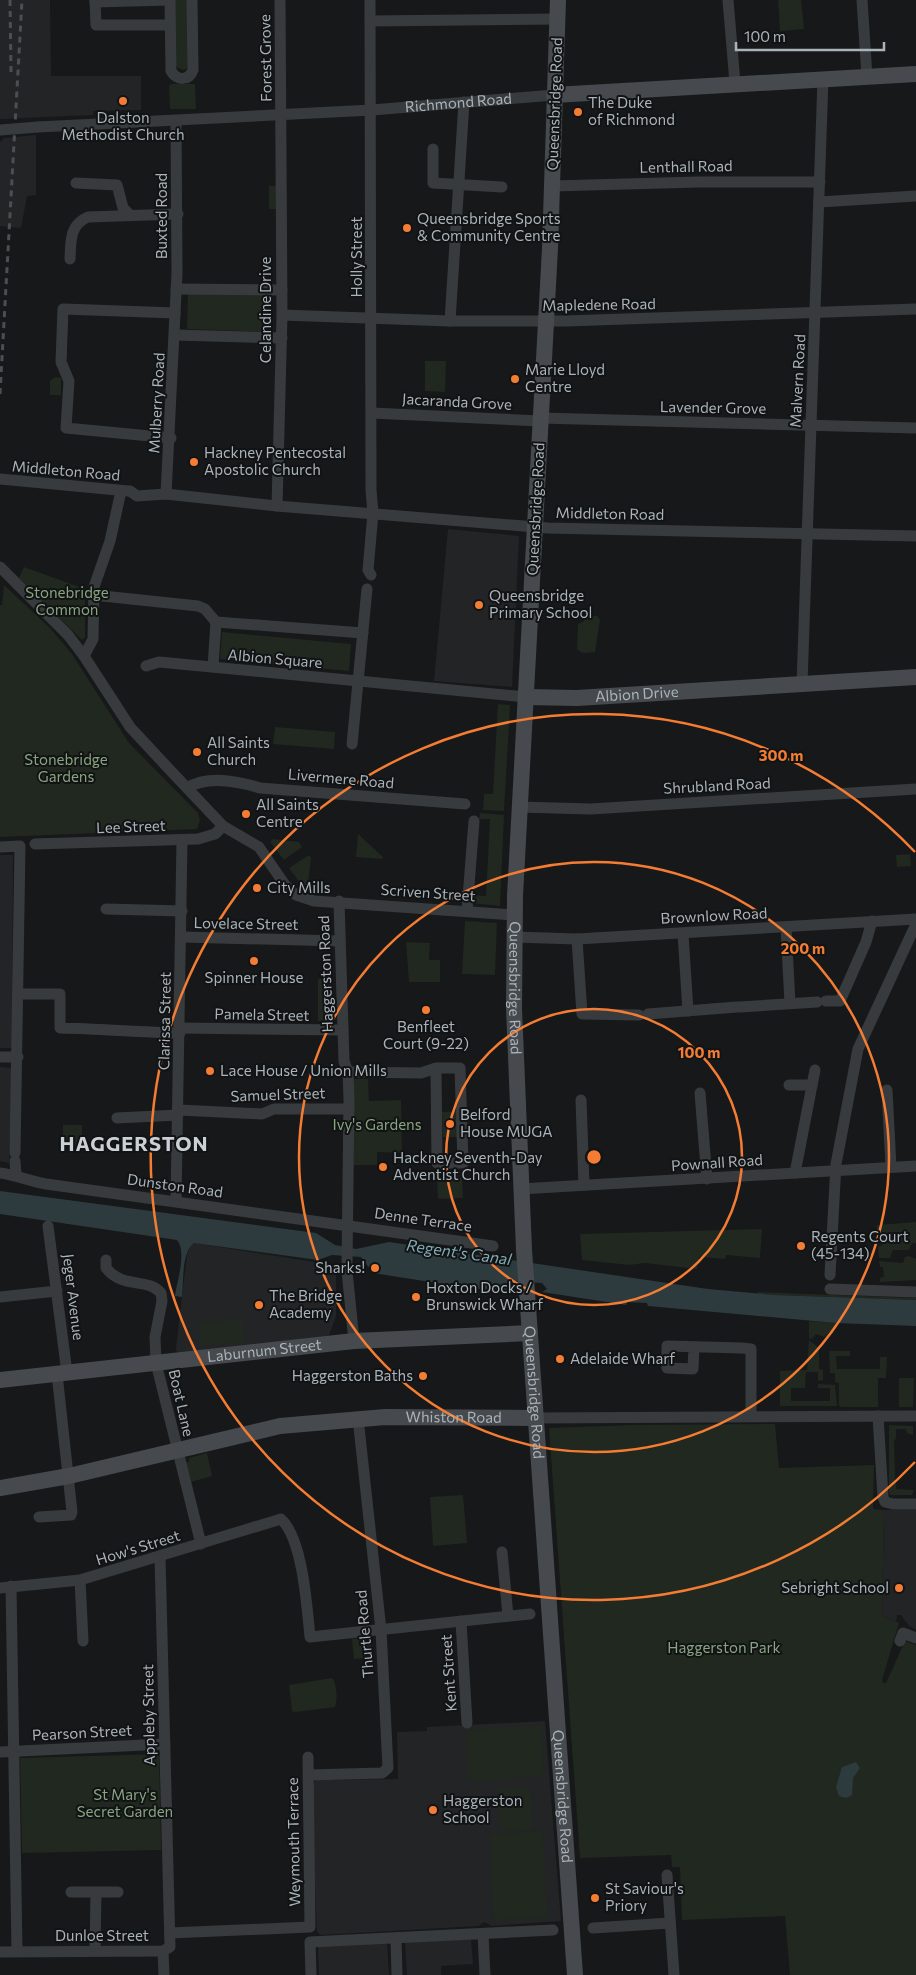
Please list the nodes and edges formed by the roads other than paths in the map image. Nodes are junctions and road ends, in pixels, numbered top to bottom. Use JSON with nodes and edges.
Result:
{"nodes":[{"id":1,"x":170,"y":0,"type":"edge"},
{"id":2,"x":192,"y":0,"type":"edge"},
{"id":3,"x":280,"y":0,"type":"edge"},
{"id":4,"x":370,"y":0,"type":"edge"},
{"id":5,"x":558,"y":0,"type":"edge"},
{"id":6,"x":728,"y":0,"type":"edge"},
{"id":7,"x":862,"y":0,"type":"edge"},
{"id":8,"x":95,"y":1,"type":"edge"},
{"id":9,"x":557,"y":19,"type":"junction"},
{"id":10,"x":370,"y":21,"type":"junction"},
{"id":11,"x":170,"y":25,"type":"junction"},
{"id":12,"x":916,"y":74,"type":"edge"},
{"id":13,"x":867,"y":77,"type":"junction"},
{"id":14,"x":822,"y":79,"type":"junction"},
{"id":15,"x":734,"y":83,"type":"junction"},
{"id":16,"x":554,"y":94,"type":"junction"},
{"id":17,"x":464,"y":102,"type":"junction"},
{"id":18,"x":372,"y":110,"type":"junction"},
{"id":19,"x":283,"y":115,"type":"junction"},
{"id":20,"x":176,"y":120,"type":"junction"},
{"id":21,"x":0,"y":130,"type":"edge"},
{"id":22,"x":433,"y":149,"type":"dead end"},
{"id":23,"x":820,"y":182,"type":"junction"},
{"id":24,"x":76,"y":183,"type":"dead end"},
{"id":25,"x":459,"y":184,"type":"junction"},
{"id":26,"x":552,"y":186,"type":"junction"},
{"id":27,"x":502,"y":187,"type":"dead end"},
{"id":28,"x":916,"y":196,"type":"edge"},
{"id":29,"x":819,"y":202,"type":"junction"},
{"id":30,"x":178,"y":214,"type":"junction"},
{"id":31,"x":130,"y":215,"type":"junction"},
{"id":32,"x":70,"y":260,"type":"dead end"},
{"id":33,"x":176,"y":289,"type":"junction"},
{"id":34,"x":282,"y":290,"type":"junction"},
{"id":35,"x":916,"y":309,"type":"edge"},
{"id":36,"x":175,"y":313,"type":"junction"},
{"id":37,"x":816,"y":314,"type":"junction"},
{"id":38,"x":282,"y":315,"type":"junction"},
{"id":39,"x":372,"y":317,"type":"junction"},
{"id":40,"x":450,"y":320,"type":"junction"},
{"id":41,"x":546,"y":321,"type":"junction"},
{"id":42,"x":175,"y":335,"type":"junction"},
{"id":43,"x":282,"y":338,"type":"junction"},
{"id":44,"x":372,"y":413,"type":"junction"},
{"id":45,"x":540,"y":420,"type":"junction"},
{"id":46,"x":811,"y":425,"type":"junction"},
{"id":47,"x":916,"y":428,"type":"edge"},
{"id":48,"x":170,"y":438,"type":"junction"},
{"id":49,"x":0,"y":479,"type":"edge"},
{"id":50,"x":126,"y":491,"type":"junction"},
{"id":51,"x":160,"y":494,"type":"junction"},
{"id":52,"x":277,"y":506,"type":"junction"},
{"id":53,"x":373,"y":513,"type":"junction"},
{"id":54,"x":534,"y":527,"type":"junction"},
{"id":55,"x":806,"y":534,"type":"junction"},
{"id":56,"x":916,"y":536,"type":"edge"},
{"id":57,"x":0,"y":567,"type":"edge"},
{"id":58,"x":371,"y":576,"type":"dead end"},
{"id":59,"x":367,"y":589,"type":"dead end"},
{"id":60,"x":93,"y":595,"type":"junction"},
{"id":61,"x":216,"y":622,"type":"junction"},
{"id":62,"x":363,"y":633,"type":"junction"},
{"id":63,"x":84,"y":656,"type":"junction"},
{"id":64,"x":146,"y":666,"type":"dead end"},
{"id":65,"x":213,"y":667,"type":"junction"},
{"id":66,"x":916,"y":677,"type":"edge"},
{"id":67,"x":358,"y":682,"type":"junction"},
{"id":68,"x":802,"y":684,"type":"junction"},
{"id":69,"x":526,"y":696,"type":"junction"},
{"id":70,"x":352,"y":744,"type":"dead end"},
{"id":71,"x":187,"y":788,"type":"junction"},
{"id":72,"x":916,"y":789,"type":"edge"},
{"id":73,"x":465,"y":804,"type":"dead end"},
{"id":74,"x":519,"y":807,"type":"junction"},
{"id":75,"x":474,"y":821,"type":"dead end"},
{"id":76,"x":224,"y":826,"type":"junction"},
{"id":77,"x":182,"y":840,"type":"junction"},
{"id":78,"x":35,"y":844,"type":"dead end"},
{"id":79,"x":0,"y":847,"type":"edge"},
{"id":80,"x":340,"y":901,"type":"junction"},
{"id":81,"x":106,"y":909,"type":"dead end"},
{"id":82,"x":182,"y":911,"type":"junction"},
{"id":83,"x":467,"y":911,"type":"junction"},
{"id":84,"x":514,"y":914,"type":"junction"},
{"id":85,"x":916,"y":919,"type":"edge"},
{"id":86,"x":872,"y":921,"type":"junction"},
{"id":87,"x":916,"y":924,"type":"edge"},
{"id":88,"x":786,"y":927,"type":"junction"},
{"id":89,"x":683,"y":934,"type":"junction"},
{"id":90,"x":181,"y":937,"type":"junction"},
{"id":91,"x":514,"y":937,"type":"junction"},
{"id":92,"x":577,"y":939,"type":"junction"},
{"id":93,"x":340,"y":942,"type":"junction"},
{"id":94,"x":18,"y":994,"type":"junction"},
{"id":95,"x":790,"y":1003,"type":"junction"},
{"id":96,"x":688,"y":1011,"type":"junction"},
{"id":97,"x":180,"y":1030,"type":"junction"},
{"id":98,"x":343,"y":1030,"type":"junction"},
{"id":99,"x":0,"y":1057,"type":"edge"},
{"id":100,"x":18,"y":1057,"type":"junction"},
{"id":101,"x":436,"y":1068,"type":"junction"},
{"id":102,"x":815,"y":1070,"type":"dead end"},
{"id":103,"x":348,"y":1072,"type":"junction"},
{"id":104,"x":789,"y":1085,"type":"dead end"},
{"id":105,"x":812,"y":1085,"type":"junction"},
{"id":106,"x":887,"y":1090,"type":"dead end"},
{"id":107,"x":700,"y":1093,"type":"dead end"},
{"id":108,"x":581,"y":1100,"type":"dead end"},
{"id":109,"x":349,"y":1109,"type":"junction"},
{"id":110,"x":179,"y":1113,"type":"junction"},
{"id":111,"x":117,"y":1118,"type":"dead end"},
{"id":112,"x":916,"y":1166,"type":"edge"},
{"id":113,"x":890,"y":1167,"type":"junction"},
{"id":114,"x":836,"y":1171,"type":"junction"},
{"id":115,"x":0,"y":1173,"type":"edge"},
{"id":116,"x":795,"y":1173,"type":"junction"},
{"id":117,"x":16,"y":1175,"type":"junction"},
{"id":118,"x":707,"y":1179,"type":"junction"},
{"id":119,"x":584,"y":1185,"type":"junction"},
{"id":120,"x":520,"y":1189,"type":"junction"},
{"id":121,"x":176,"y":1201,"type":"junction"},
{"id":122,"x":48,"y":1226,"type":"dead end"},
{"id":123,"x":348,"y":1226,"type":"junction"},
{"id":124,"x":493,"y":1246,"type":"dead end"},
{"id":125,"x":106,"y":1260,"type":"dead end"},
{"id":126,"x":830,"y":1275,"type":"dead end"},
{"id":127,"x":830,"y":1289,"type":"dead end"},
{"id":128,"x":56,"y":1291,"type":"junction"},
{"id":129,"x":916,"y":1292,"type":"edge"},
{"id":130,"x":0,"y":1297,"type":"edge"},
{"id":131,"x":530,"y":1333,"type":"junction"},
{"id":132,"x":354,"y":1341,"type":"junction"},
{"id":133,"x":694,"y":1347,"type":"dead end"},
{"id":134,"x":156,"y":1363,"type":"junction"},
{"id":135,"x":62,"y":1373,"type":"junction"},
{"id":136,"x":0,"y":1380,"type":"edge"},
{"id":137,"x":751,"y":1416,"type":"junction"},
{"id":138,"x":878,"y":1416,"type":"junction"},
{"id":139,"x":916,"y":1416,"type":"edge"},
{"id":140,"x":358,"y":1418,"type":"junction"},
{"id":141,"x":535,"y":1418,"type":"junction"},
{"id":142,"x":176,"y":1450,"type":"junction"},
{"id":143,"x":69,"y":1476,"type":"junction"},
{"id":144,"x":0,"y":1488,"type":"edge"},
{"id":145,"x":916,"y":1504,"type":"edge"},
{"id":146,"x":39,"y":1517,"type":"dead end"},
{"id":147,"x":200,"y":1544,"type":"junction"},
{"id":148,"x":502,"y":1552,"type":"dead end"},
{"id":149,"x":160,"y":1558,"type":"junction"},
{"id":150,"x":80,"y":1580,"type":"junction"},
{"id":151,"x":5,"y":1587,"type":"edge"},
{"id":152,"x":530,"y":1614,"type":"dead end"},
{"id":153,"x":508,"y":1616,"type":"junction"},
{"id":154,"x":461,"y":1622,"type":"junction"},
{"id":155,"x":381,"y":1630,"type":"junction"},
{"id":156,"x":310,"y":1637,"type":"joint"},
{"id":157,"x":916,"y":1638,"type":"edge"},
{"id":158,"x":83,"y":1641,"type":"dead end"},
{"id":159,"x":900,"y":1641,"type":"dead end"},
{"id":160,"x":468,"y":1724,"type":"dead end"},
{"id":161,"x":165,"y":1744,"type":"junction"},
{"id":162,"x":0,"y":1752,"type":"edge"},
{"id":163,"x":15,"y":1752,"type":"junction"},
{"id":164,"x":308,"y":1757,"type":"dead end"},
{"id":165,"x":309,"y":1775,"type":"junction"},
{"id":166,"x":667,"y":1875,"type":"dead end"},
{"id":167,"x":71,"y":1892,"type":"dead end"},
{"id":168,"x":96,"y":1892,"type":"junction"},
{"id":169,"x":118,"y":1892,"type":"dead end"},
{"id":170,"x":670,"y":1923,"type":"junction"},
{"id":171,"x":310,"y":1928,"type":"joint"},
{"id":172,"x":593,"y":1928,"type":"dead end"},
{"id":173,"x":553,"y":1930,"type":"dead end"},
{"id":174,"x":170,"y":1933,"type":"junction"},
{"id":175,"x":483,"y":1934,"type":"junction"},
{"id":176,"x":396,"y":1939,"type":"junction"},
{"id":177,"x":17,"y":1951,"type":"junction"},
{"id":178,"x":94,"y":1951,"type":"junction"},
{"id":179,"x":164,"y":1951,"type":"junction"},
{"id":180,"x":0,"y":1952,"type":"edge"},
{"id":181,"x":164,"y":1975,"type":"edge"},
{"id":182,"x":311,"y":1975,"type":"edge"},
{"id":183,"x":397,"y":1975,"type":"edge"},
{"id":184,"x":485,"y":1975,"type":"edge"},
{"id":185,"x":575,"y":1975,"type":"edge"},
{"id":186,"x":674,"y":1975,"type":"edge"}],
"edges":[{"from":1,"to":8,"type":"street"},
{"from":1,"to":11,"type":"street"},
{"from":2,"to":11,"type":"street"},
{"from":3,"to":19,"type":"street","name":"Forest Grove"},
{"from":4,"to":10,"type":"street","name":"Holly Street"},
{"from":5,"to":9,"type":"main road","name":"Queensbridge Road"},
{"from":6,"to":15,"type":"street"},
{"from":7,"to":13,"type":"street"},
{"from":8,"to":11,"type":"street"},
{"from":9,"to":10,"type":"street"},
{"from":9,"to":16,"type":"main road","name":"Queensbridge Road"},
{"from":10,"to":18,"type":"street","name":"Holly Street"},
{"from":12,"to":13,"type":"main road","name":"Richmond Road"},
{"from":13,"to":14,"type":"main road","name":"Richmond Road"},
{"from":14,"to":15,"type":"main road","name":"Richmond Road"},
{"from":14,"to":23,"type":"street","name":"Malvern Road"},
{"from":15,"to":16,"type":"main road","name":"Richmond Road"},
{"from":16,"to":17,"type":"street","name":"Richmond Road"},
{"from":16,"to":26,"type":"main road","name":"Queensbridge Road"},
{"from":17,"to":18,"type":"street","name":"Richmond Road"},
{"from":17,"to":25,"type":"street"},
{"from":18,"to":19,"type":"street","name":"Richmond Road"},
{"from":18,"to":39,"type":"street","name":"Holly Street"},
{"from":19,"to":20,"type":"street","name":"Richmond Road"},
{"from":19,"to":34,"type":"street","name":"Celandine Drive"},
{"from":20,"to":21,"type":"street","name":"Richmond Road","bridge":true},
{"from":20,"to":30,"type":"street","name":"Buxted Road"},
{"from":22,"to":25,"type":"street"},
{"from":23,"to":26,"type":"street","name":"Lenthall Road"},
{"from":23,"to":29,"type":"street","name":"Malvern Road"},
{"from":24,"to":31,"type":"street"},
{"from":25,"to":27,"type":"street"},
{"from":25,"to":40,"type":"street"},
{"from":26,"to":41,"type":"main road","name":"Queensbridge Road"},
{"from":28,"to":29,"type":"street"},
{"from":29,"to":37,"type":"street","name":"Malvern Road"},
{"from":30,"to":31,"type":"street"},
{"from":30,"to":33,"type":"street","name":"Buxted Road"},
{"from":31,"to":32,"type":"street"},
{"from":33,"to":34,"type":"street"},
{"from":33,"to":36,"type":"street","name":"Buxted Road"},
{"from":34,"to":38,"type":"street","name":"Celandine Drive"},
{"from":35,"to":37,"type":"street","name":"Mapledene Road"},
{"from":36,"to":42,"type":"street","name":"Mulberry Road"},
{"from":36,"to":48,"type":"street"},
{"from":37,"to":41,"type":"street","name":"Mapledene Road"},
{"from":37,"to":46,"type":"street","name":"Malvern Road"},
{"from":38,"to":39,"type":"street","name":"Mapledene Road"},
{"from":38,"to":43,"type":"street","name":"Celandine Drive"},
{"from":39,"to":40,"type":"street","name":"Mapledene Road"},
{"from":39,"to":44,"type":"street","name":"Holly Street"},
{"from":40,"to":41,"type":"street","name":"Mapledene Road"},
{"from":41,"to":45,"type":"main road","name":"Queensbridge Road"},
{"from":42,"to":43,"type":"street"},
{"from":42,"to":48,"type":"street","name":"Mulberry Road"},
{"from":43,"to":52,"type":"street","name":"Celandine Drive"},
{"from":44,"to":45,"type":"street","name":"Jacaranda Grove"},
{"from":44,"to":53,"type":"street","name":"Holly Street"},
{"from":45,"to":46,"type":"street","name":"Lavender Grove"},
{"from":45,"to":54,"type":"main road","name":"Queensbridge Road"},
{"from":46,"to":47,"type":"street","name":"Lavender Grove"},
{"from":46,"to":55,"type":"street","name":"Malvern Road"},
{"from":48,"to":51,"type":"street","name":"Mulberry Road"},
{"from":49,"to":50,"type":"street","name":"Middleton Road"},
{"from":50,"to":51,"type":"street","name":"Middleton Road"},
{"from":50,"to":60,"type":"street"},
{"from":51,"to":52,"type":"street","name":"Middleton Road"},
{"from":52,"to":53,"type":"street","name":"Middleton Road"},
{"from":53,"to":54,"type":"street","name":"Middleton Road"},
{"from":53,"to":58,"type":"street"},
{"from":54,"to":55,"type":"street","name":"Middleton Road"},
{"from":54,"to":69,"type":"main road","name":"Queensbridge Road"},
{"from":55,"to":56,"type":"street","name":"Middleton Road"},
{"from":55,"to":68,"type":"street","name":"Malvern Road"},
{"from":57,"to":63,"type":"street","name":"Haggerston Road"},
{"from":59,"to":62,"type":"street"},
{"from":60,"to":61,"type":"street"},
{"from":60,"to":63,"type":"street"},
{"from":61,"to":62,"type":"street","name":"Albion Square"},
{"from":61,"to":65,"type":"street","name":"Albion Square"},
{"from":62,"to":67,"type":"street"},
{"from":63,"to":71,"type":"street","name":"Haggerston Road"},
{"from":64,"to":65,"type":"street"},
{"from":65,"to":67,"type":"street","name":"Albion Square"},
{"from":66,"to":68,"type":"main road","name":"Albion Drive"},
{"from":67,"to":69,"type":"street","name":"Albion Drive"},
{"from":67,"to":70,"type":"street"},
{"from":68,"to":69,"type":"main road","name":"Albion Drive"},
{"from":69,"to":74,"type":"main road","name":"Queensbridge Road"},
{"from":71,"to":73,"type":"street","name":"Livermere Road"},
{"from":71,"to":76,"type":"street","name":"Haggerston Road"},
{"from":72,"to":74,"type":"street","name":"Shrubland Road"},
{"from":74,"to":84,"type":"main road","name":"Queensbridge Road"},
{"from":75,"to":83,"type":"street"},
{"from":76,"to":77,"type":"street","name":"Lee Street"},
{"from":76,"to":80,"type":"street","name":"Haggerston Road"},
{"from":77,"to":78,"type":"street","name":"Lee Street"},
{"from":77,"to":82,"type":"street","name":"Clarissa Street"},
{"from":79,"to":94,"type":"street"},
{"from":80,"to":83,"type":"street","name":"Scriven Street"},
{"from":80,"to":93,"type":"street","name":"Haggerston Road"},
{"from":81,"to":82,"type":"street"},
{"from":82,"to":90,"type":"street","name":"Clarissa Street"},
{"from":83,"to":84,"type":"street","name":"Scriven Street"},
{"from":84,"to":91,"type":"main road","name":"Queensbridge Road"},
{"from":85,"to":86,"type":"street","name":"Brownlow Road"},
{"from":86,"to":88,"type":"street","name":"Brownlow Road"},
{"from":86,"to":95,"type":"street"},
{"from":87,"to":114,"type":"street"},
{"from":88,"to":89,"type":"street","name":"Brownlow Road"},
{"from":88,"to":95,"type":"street"},
{"from":89,"to":92,"type":"street","name":"Brownlow Road"},
{"from":89,"to":96,"type":"street"},
{"from":90,"to":93,"type":"street","name":"Lovelace Street"},
{"from":90,"to":97,"type":"street","name":"Clarissa Street"},
{"from":91,"to":92,"type":"street","name":"Brownlow Road"},
{"from":91,"to":120,"type":"main road","name":"Queensbridge Road"},
{"from":92,"to":96,"type":"street"},
{"from":93,"to":98,"type":"street","name":"Haggerston Road"},
{"from":94,"to":97,"type":"street","name":"Pamela Street"},
{"from":94,"to":100,"type":"street"},
{"from":95,"to":96,"type":"street"},
{"from":97,"to":98,"type":"street","name":"Pamela Street"},
{"from":97,"to":110,"type":"street","name":"Clarissa Street"},
{"from":98,"to":103,"type":"street","name":"Haggerston Road"},
{"from":99,"to":100,"type":"street"},
{"from":100,"to":117,"type":"street"},
{"from":101,"to":101,"type":"street"},
{"from":101,"to":103,"type":"street"},
{"from":102,"to":105,"type":"street"},
{"from":103,"to":109,"type":"street","name":"Haggerston Road"},
{"from":104,"to":105,"type":"street"},
{"from":105,"to":116,"type":"street"},
{"from":106,"to":113,"type":"street"},
{"from":107,"to":118,"type":"street"},
{"from":108,"to":119,"type":"street"},
{"from":109,"to":110,"type":"street","name":"Samuel Street"},
{"from":109,"to":123,"type":"street","name":"Haggerston Road"},
{"from":110,"to":111,"type":"street","name":"Samuel Street"},
{"from":110,"to":121,"type":"street","name":"Clarissa Street"},
{"from":112,"to":113,"type":"street","name":"Pownall Road"},
{"from":113,"to":114,"type":"street","name":"Pownall Road"},
{"from":114,"to":116,"type":"street","name":"Pownall Road"},
{"from":114,"to":126,"type":"street"},
{"from":115,"to":117,"type":"street","name":"Dunston Road"},
{"from":116,"to":118,"type":"street","name":"Pownall Road"},
{"from":117,"to":121,"type":"street","name":"Dunston Road"},
{"from":118,"to":119,"type":"street","name":"Pownall Road"},
{"from":119,"to":120,"type":"street","name":"Pownall Road"},
{"from":120,"to":131,"type":"main road","name":"Queensbridge Road"},
{"from":121,"to":123,"type":"street","name":"Dunston Road"},
{"from":122,"to":128,"type":"street","name":"Jeger Avenue"},
{"from":123,"to":124,"type":"street","name":"Denne Terrace"},
{"from":123,"to":132,"type":"street","name":"Haggerston Road"},
{"from":125,"to":134,"type":"street","name":"Boat Lane"},
{"from":127,"to":129,"type":"street"},
{"from":128,"to":130,"type":"street"},
{"from":128,"to":135,"type":"street","name":"Jeger Avenue"},
{"from":131,"to":132,"type":"main road","name":"Laburnum Street"},
{"from":131,"to":141,"type":"main road","name":"Queensbridge Road"},
{"from":132,"to":134,"type":"main road","name":"Laburnum Street"},
{"from":133,"to":137,"type":"street"},
{"from":134,"to":135,"type":"main road","name":"Laburnum Street"},
{"from":134,"to":142,"type":"street","name":"Boat Lane"},
{"from":135,"to":136,"type":"main road","name":"Laburnum Street"},
{"from":135,"to":143,"type":"street","name":"Jeger Avenue"},
{"from":137,"to":138,"type":"street","name":"Whiston Road"},
{"from":137,"to":141,"type":"street","name":"Whiston Road"},
{"from":138,"to":139,"type":"street","name":"Whiston Road"},
{"from":138,"to":145,"type":"street"},
{"from":140,"to":141,"type":"main road","name":"Whiston Road"},
{"from":140,"to":142,"type":"main road","name":"Whiston Road"},
{"from":140,"to":155,"type":"street","name":"Thurtle Road"},
{"from":141,"to":185,"type":"main road","name":"Queensbridge Road"},
{"from":142,"to":143,"type":"main road","name":"Whiston Road"},
{"from":142,"to":147,"type":"street","name":"Boat Lane"},
{"from":143,"to":144,"type":"main road","name":"Whiston Road"},
{"from":143,"to":146,"type":"street","name":"Jeger Avenue"},
{"from":147,"to":149,"type":"street","name":"How's Street"},
{"from":147,"to":156,"type":"street","name":"How's Street"},
{"from":148,"to":153,"type":"street"},
{"from":149,"to":150,"type":"street","name":"How's Street"},
{"from":149,"to":161,"type":"street","name":"Appleby Street"},
{"from":150,"to":151,"type":"street","name":"How's Street"},
{"from":150,"to":158,"type":"street"},
{"from":151,"to":163,"type":"street"},
{"from":152,"to":153,"type":"street","name":"Kent Street"},
{"from":153,"to":154,"type":"street","name":"Kent Street"},
{"from":154,"to":155,"type":"street","name":"Kent Street"},
{"from":154,"to":160,"type":"street","name":"Kent Street"},
{"from":155,"to":156,"type":"street","name":"Kent Street"},
{"from":155,"to":165,"type":"street","name":"Thurtle Road"},
{"from":157,"to":159,"type":"street"},
{"from":161,"to":163,"type":"street","name":"Pearson Street"},
{"from":161,"to":174,"type":"street","name":"Appleby Street"},
{"from":162,"to":163,"type":"street","name":"Pearson Street"},
{"from":163,"to":177,"type":"street"},
{"from":164,"to":165,"type":"street","name":"Weymouth Terrace"},
{"from":165,"to":171,"type":"street","name":"Weymouth Terrace"},
{"from":166,"to":170,"type":"street"},
{"from":167,"to":168,"type":"street"},
{"from":168,"to":169,"type":"street"},
{"from":168,"to":178,"type":"street"},
{"from":170,"to":172,"type":"street"},
{"from":170,"to":186,"type":"street"},
{"from":171,"to":174,"type":"street","name":"Dunloe Street"},
{"from":173,"to":175,"type":"street"},
{"from":174,"to":179,"type":"street","name":"Dunloe Street"},
{"from":175,"to":176,"type":"street"},
{"from":175,"to":184,"type":"street"},
{"from":176,"to":182,"type":"street"},
{"from":176,"to":183,"type":"street"},
{"from":177,"to":178,"type":"street","name":"Dunloe Street"},
{"from":177,"to":180,"type":"street","name":"Dunloe Street"},
{"from":178,"to":179,"type":"street","name":"Dunloe Street"},
{"from":179,"to":181,"type":"street"}]}
